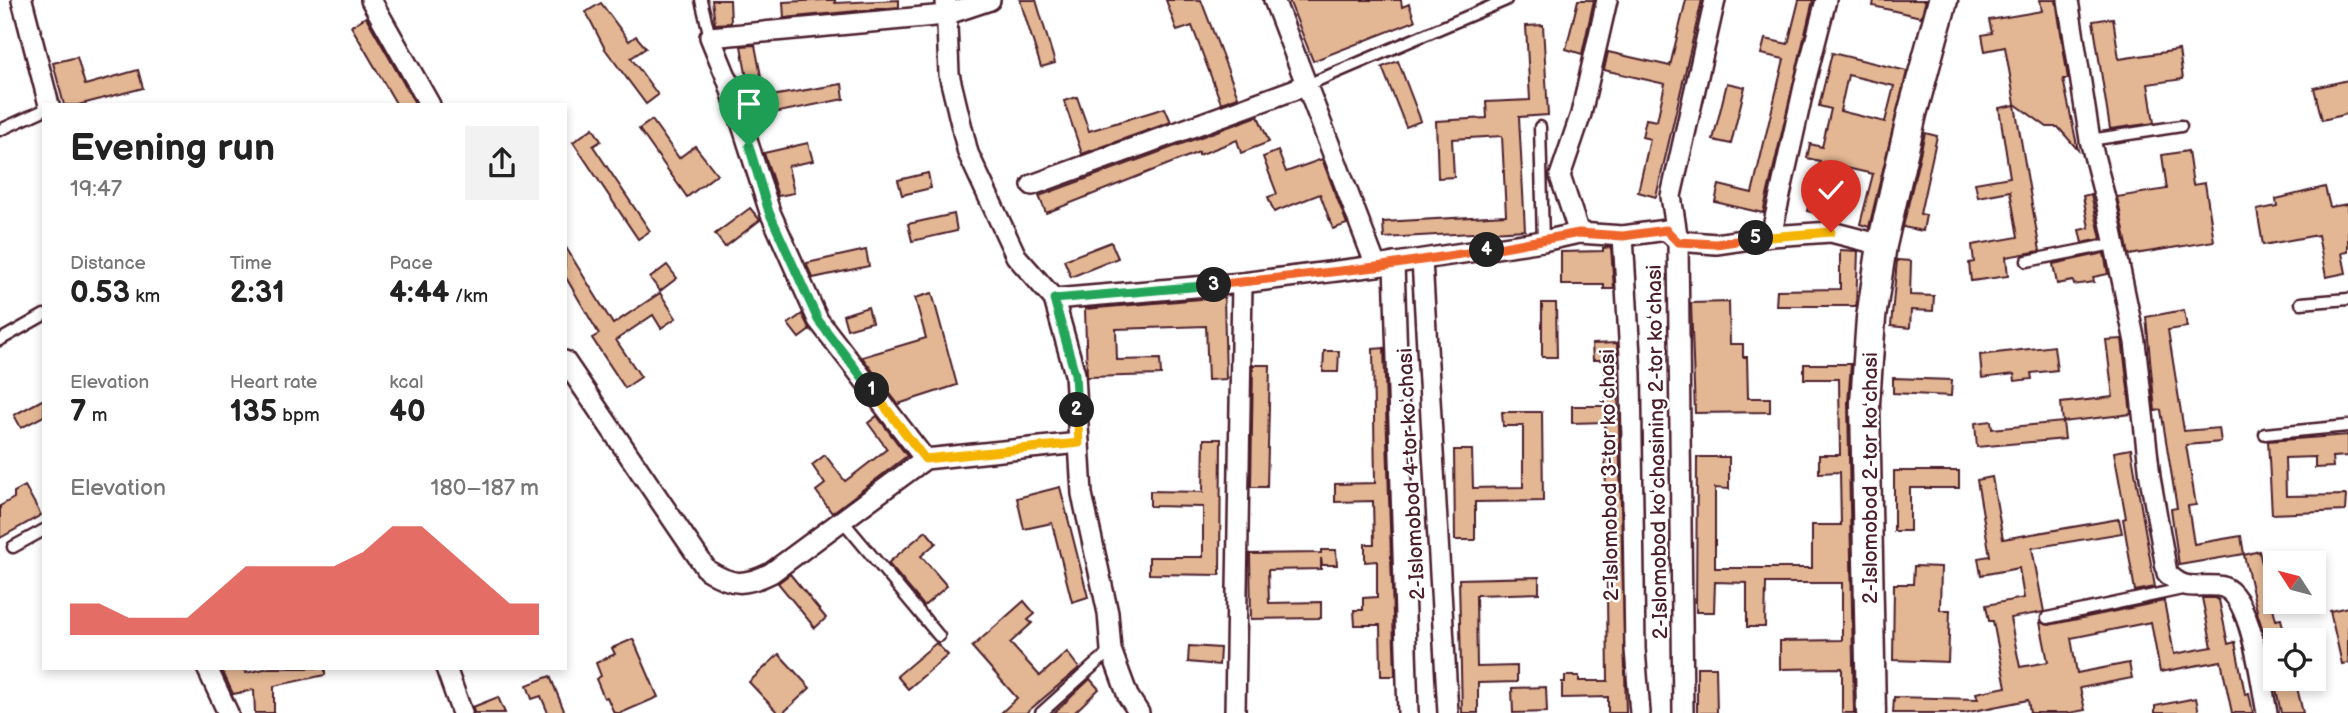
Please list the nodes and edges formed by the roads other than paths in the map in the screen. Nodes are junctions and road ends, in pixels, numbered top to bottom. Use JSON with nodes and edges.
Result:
{"nodes":[{"id":1,"x":22,"y":0,"type":"edge"},
{"id":2,"x":370,"y":0,"type":"edge"},
{"id":3,"x":701,"y":0,"type":"edge"},
{"id":4,"x":990,"y":0,"type":"edge"},
{"id":5,"x":1274,"y":0,"type":"edge"},
{"id":6,"x":1506,"y":0,"type":"edge"},
{"id":7,"x":1607,"y":0,"type":"edge"},
{"id":8,"x":1716,"y":0,"type":"edge"},
{"id":9,"x":1826,"y":0,"type":"edge"},
{"id":10,"x":1943,"y":0,"type":"edge"},
{"id":11,"x":2068,"y":0,"type":"edge"},
{"id":12,"x":946,"y":7,"type":"edge"},
{"id":13,"x":710,"y":37,"type":"junction"},
{"id":14,"x":1307,"y":85,"type":"junction"},
{"id":15,"x":48,"y":103,"type":"edge"},
{"id":16,"x":429,"y":103,"type":"edge"},
{"id":17,"x":42,"y":111,"type":"edge"},
{"id":18,"x":2181,"y":126,"type":"dead end"},
{"id":19,"x":1540,"y":127,"type":"dead end"},
{"id":20,"x":0,"y":130,"type":"edge"},
{"id":21,"x":2090,"y":140,"type":"junction"},
{"id":22,"x":1032,"y":185,"type":"dead end"},
{"id":23,"x":1579,"y":233,"type":"junction"},
{"id":24,"x":1623,"y":236,"type":"junction"},
{"id":25,"x":1771,"y":236,"type":"junction"},
{"id":26,"x":1543,"y":241,"type":"junction"},
{"id":27,"x":1678,"y":242,"type":"junction"},
{"id":28,"x":2113,"y":244,"type":"junction"},
{"id":29,"x":1882,"y":245,"type":"junction"},
{"id":30,"x":1422,"y":260,"type":"junction"},
{"id":31,"x":2027,"y":261,"type":"dead end"},
{"id":32,"x":1385,"y":265,"type":"junction"},
{"id":33,"x":1242,"y":283,"type":"junction"},
{"id":34,"x":1054,"y":299,"type":"junction"},
{"id":35,"x":2348,"y":299,"type":"edge"},
{"id":36,"x":2301,"y":303,"type":"dead end"},
{"id":37,"x":42,"y":316,"type":"edge"},
{"id":38,"x":0,"y":340,"type":"edge"},
{"id":39,"x":567,"y":364,"type":"edge"},
{"id":40,"x":2348,"y":426,"type":"edge"},
{"id":41,"x":2265,"y":434,"type":"dead end"},
{"id":42,"x":1079,"y":443,"type":"junction"},
{"id":43,"x":925,"y":459,"type":"junction"},
{"id":44,"x":842,"y":519,"type":"junction"},
{"id":45,"x":42,"y":531,"type":"edge"},
{"id":46,"x":13,"y":547,"type":"dead end"},
{"id":47,"x":2191,"y":587,"type":"junction"},
{"id":48,"x":2047,"y":618,"type":"dead end"},
{"id":49,"x":939,"y":636,"type":"dead end"},
{"id":50,"x":1111,"y":650,"type":"junction"},
{"id":51,"x":208,"y":670,"type":"edge"},
{"id":52,"x":447,"y":670,"type":"edge"},
{"id":53,"x":228,"y":713,"type":"edge"},
{"id":54,"x":462,"y":713,"type":"edge"},
{"id":55,"x":1041,"y":713,"type":"edge"},
{"id":56,"x":1139,"y":713,"type":"edge"},
{"id":57,"x":1235,"y":713,"type":"edge"},
{"id":58,"x":1408,"y":713,"type":"edge"},
{"id":59,"x":1448,"y":713,"type":"edge"},
{"id":60,"x":1640,"y":713,"type":"edge"},
{"id":61,"x":1683,"y":713,"type":"edge"},
{"id":62,"x":1871,"y":713,"type":"edge"},
{"id":63,"x":2267,"y":713,"type":"edge"}],
"edges":[{"from":1,"to":15,"type":"street"},
{"from":2,"to":16,"type":"street"},
{"from":3,"to":13,"type":"lane"},
{"from":4,"to":12,"type":"street"},
{"from":5,"to":14,"type":"street","name":"2-Islomobod 4-tor koʻchasi"},
{"from":6,"to":14,"type":"lane"},
{"from":7,"to":23,"type":"street"},
{"from":8,"to":27,"type":"street"},
{"from":9,"to":25,"type":"street"},
{"from":10,"to":29,"type":"street","name":"2-Islomobod 2-tor koʻchasi"},
{"from":11,"to":21,"type":"street"},
{"from":12,"to":13,"type":"street"},
{"from":12,"to":34,"type":"street"},
{"from":13,"to":43,"type":"street"},
{"from":14,"to":22,"type":"street"},
{"from":14,"to":32,"type":"street","name":"2-Islomobod 4-tor koʻchasi"},
{"from":17,"to":20,"type":"lane"},
{"from":18,"to":21,"type":"lane"},
{"from":19,"to":26,"type":"lane"},
{"from":21,"to":28,"type":"street"},
{"from":23,"to":24,"type":"street"},
{"from":23,"to":26,"type":"street"},
{"from":24,"to":27,"type":"street"},
{"from":24,"to":60,"type":"street","name":"2-Islomobod 3-tor koʻchasi"},
{"from":25,"to":27,"type":"street","name":"2-Islomobod koʻchasining 2-tor koʻchasi"},
{"from":25,"to":29,"type":"street","name":"2-Islomobod koʻchasining 2-tor koʻchasi"},
{"from":26,"to":30,"type":"street"},
{"from":27,"to":61,"type":"street","name":"2-Islomobod koʻchasining 2-tor koʻchasi"},
{"from":28,"to":31,"type":"lane"},
{"from":28,"to":47,"type":"street"},
{"from":29,"to":62,"type":"street","name":"2-Islomobod 2-tor koʻchasi"},
{"from":30,"to":32,"type":"street"},
{"from":30,"to":59,"type":"street","name":"2-Islomobod 4-tor koʻchasi"},
{"from":32,"to":33,"type":"street"},
{"from":32,"to":58,"type":"street","name":"2-Islomobod 4-tor koʻchasi"},
{"from":33,"to":34,"type":"street"},
{"from":33,"to":57,"type":"street"},
{"from":34,"to":42,"type":"street"},
{"from":35,"to":36,"type":"lane"},
{"from":37,"to":38,"type":"lane"},
{"from":39,"to":44,"type":"street"},
{"from":40,"to":41,"type":"lane"},
{"from":42,"to":43,"type":"street"},
{"from":42,"to":50,"type":"street"},
{"from":43,"to":44,"type":"street"},
{"from":44,"to":49,"type":"lane"},
{"from":45,"to":46,"type":"lane"},
{"from":47,"to":48,"type":"lane"},
{"from":47,"to":63,"type":"street"},
{"from":50,"to":55,"type":"lane"},
{"from":50,"to":56,"type":"street"},
{"from":51,"to":53,"type":"street"},
{"from":52,"to":54,"type":"street"}]}
